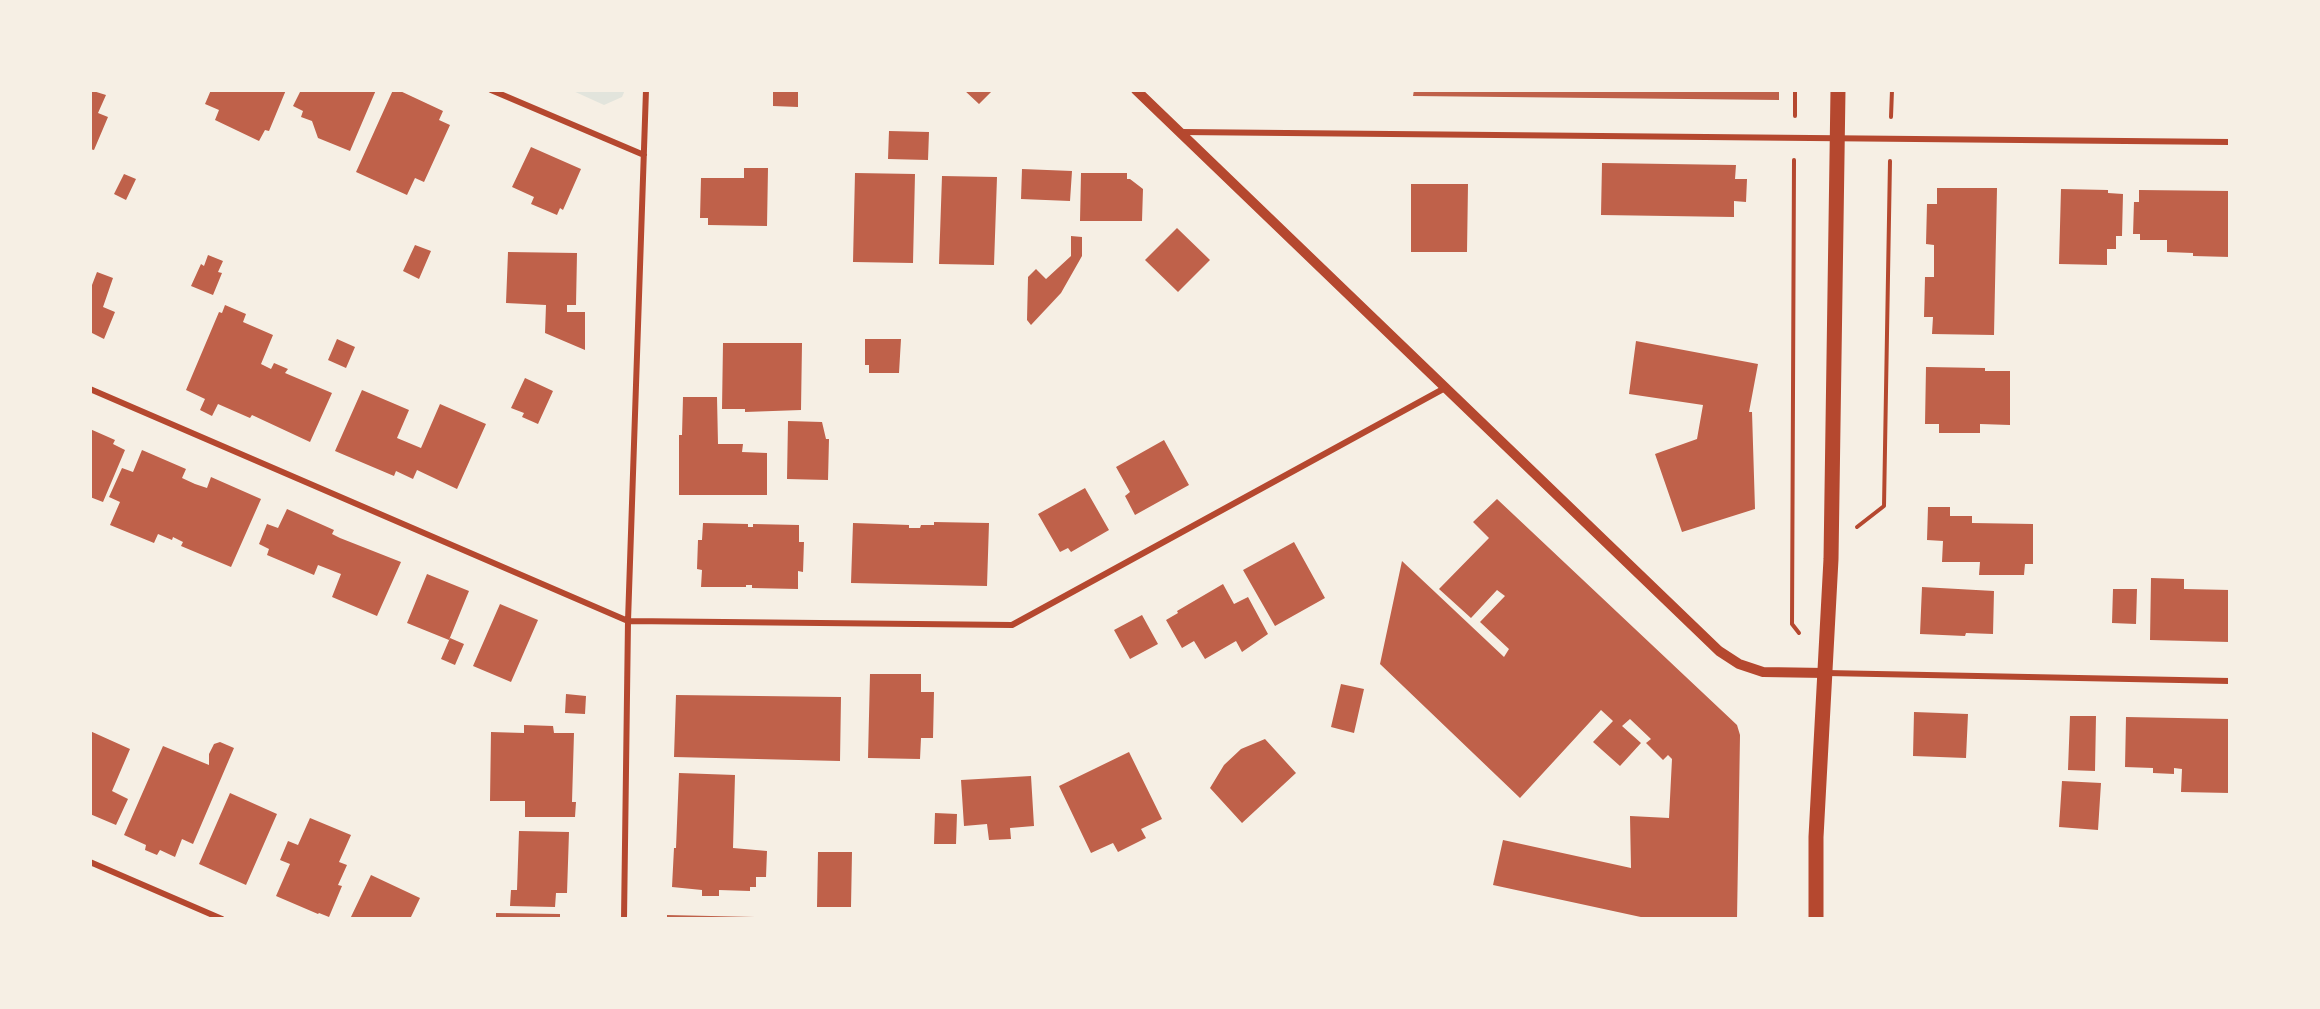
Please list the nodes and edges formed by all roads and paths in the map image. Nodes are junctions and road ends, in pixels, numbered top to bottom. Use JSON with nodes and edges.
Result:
{"nodes":[{"id":1,"x":490,"y":90,"type":"edge"},
{"id":2,"x":646,"y":90,"type":"edge"},
{"id":3,"x":1136,"y":90,"type":"edge"},
{"id":4,"x":1795,"y":90,"type":"edge"},
{"id":5,"x":1838,"y":90,"type":"edge"},
{"id":6,"x":1892,"y":90,"type":"edge"},
{"id":7,"x":1180,"y":132,"type":"junction"},
{"id":8,"x":1795,"y":136,"type":"junction"},
{"id":9,"x":1837,"y":137,"type":"junction"},
{"id":10,"x":1891,"y":138,"type":"junction"},
{"id":11,"x":2230,"y":142,"type":"edge"},
{"id":12,"x":644,"y":155,"type":"junction"},
{"id":13,"x":1445,"y":388,"type":"junction"},
{"id":14,"x":90,"y":390,"type":"edge"},
{"id":15,"x":1831,"y":548,"type":"junction"},
{"id":16,"x":628,"y":621,"type":"junction"},
{"id":17,"x":1799,"y":633,"type":"dead end"},
{"id":18,"x":1825,"y":673,"type":"junction"},
{"id":19,"x":2230,"y":681,"type":"edge"},
{"id":20,"x":90,"y":862,"type":"edge"},
{"id":21,"x":222,"y":919,"type":"edge"},
{"id":22,"x":624,"y":919,"type":"edge"},
{"id":23,"x":1816,"y":919,"type":"edge"}],
"edges":[{"from":1,"to":12,"type":"street"},
{"from":2,"to":12,"type":"street"},
{"from":3,"to":7,"type":"street"},
{"from":4,"to":8,"type":"path"},
{"from":5,"to":9,"type":"main road"},
{"from":6,"to":10,"type":"path"},
{"from":7,"to":8,"type":"street"},
{"from":7,"to":13,"type":"street"},
{"from":8,"to":9,"type":"street"},
{"from":8,"to":17,"type":"path"},
{"from":9,"to":10,"type":"street"},
{"from":9,"to":15,"type":"main road"},
{"from":10,"to":11,"type":"street"},
{"from":10,"to":15,"type":"path"},
{"from":12,"to":16,"type":"street"},
{"from":13,"to":16,"type":"street"},
{"from":13,"to":18,"type":"street"},
{"from":14,"to":16,"type":"street"},
{"from":15,"to":18,"type":"main road"},
{"from":16,"to":22,"type":"street"},
{"from":18,"to":19,"type":"street"},
{"from":18,"to":23,"type":"main road"},
{"from":20,"to":21,"type":"street"}]}
